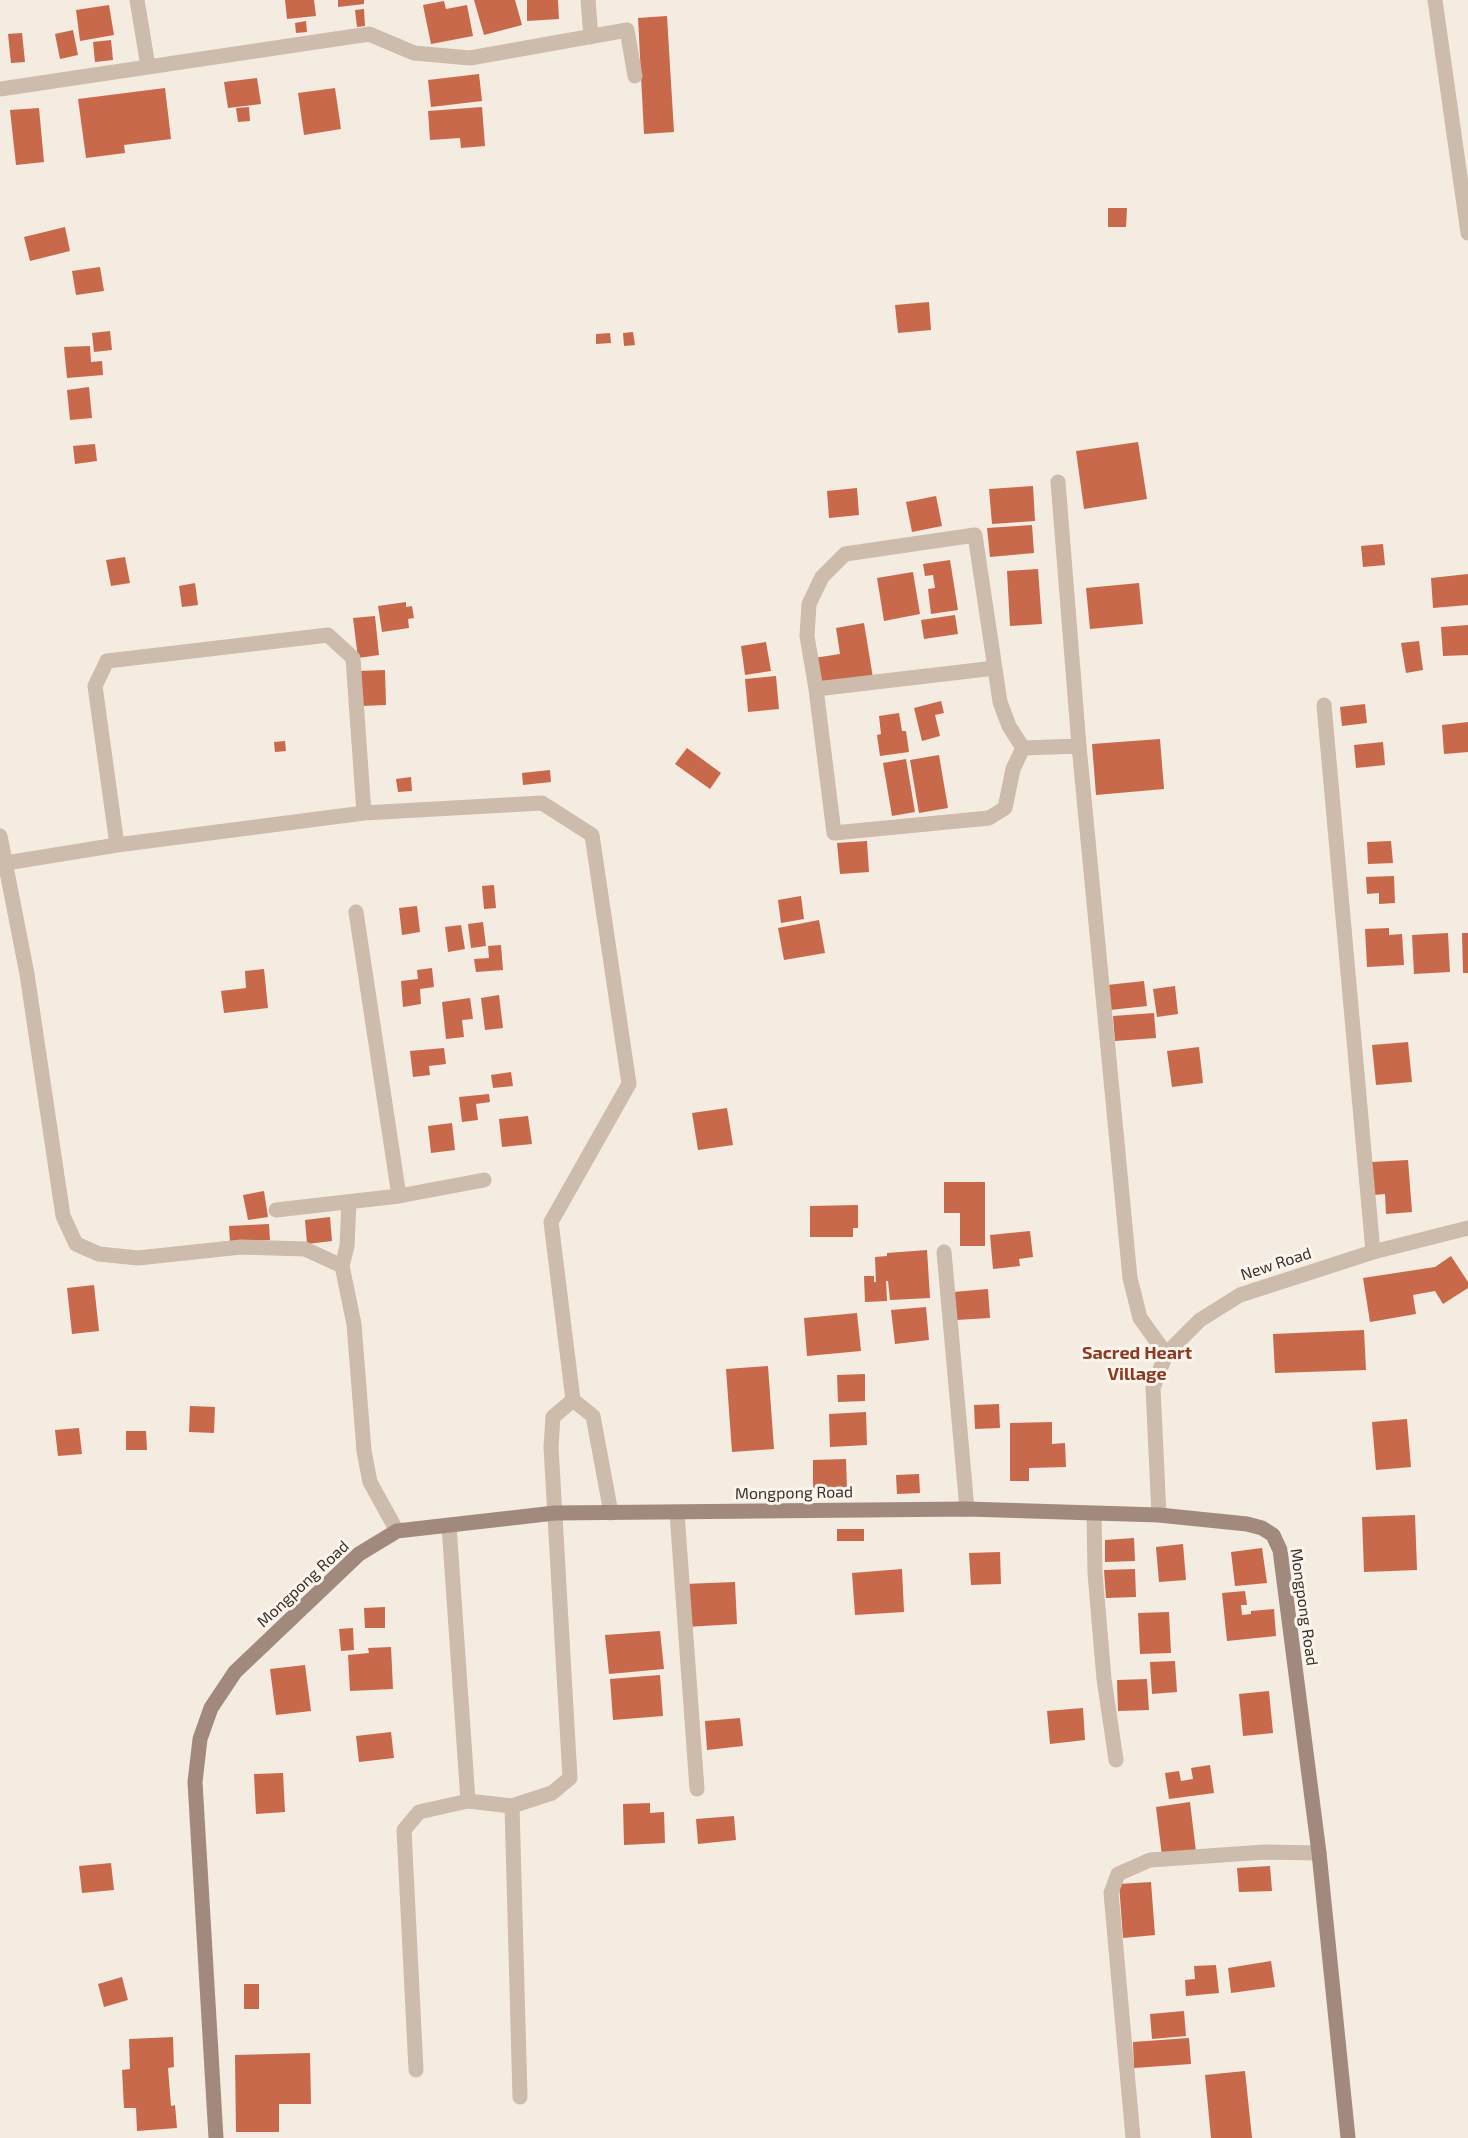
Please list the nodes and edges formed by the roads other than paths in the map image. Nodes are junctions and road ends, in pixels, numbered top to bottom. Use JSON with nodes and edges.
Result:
{"nodes":[{"id":1,"x":137,"y":0,"type":"edge"},
{"id":2,"x":588,"y":0,"type":"edge"},
{"id":3,"x":1435,"y":0,"type":"edge"},
{"id":4,"x":591,"y":38,"type":"junction"},
{"id":5,"x":148,"y":66,"type":"junction"},
{"id":6,"x":635,"y":76,"type":"dead end"},
{"id":7,"x":0,"y":89,"type":"edge"},
{"id":8,"x":1468,"y":233,"type":"edge"},
{"id":9,"x":1058,"y":482,"type":"dead end"},
{"id":10,"x":995,"y":668,"type":"junction"},
{"id":11,"x":816,"y":689,"type":"junction"},
{"id":12,"x":1324,"y":705,"type":"dead end"},
{"id":13,"x":1079,"y":746,"type":"junction"},
{"id":14,"x":1023,"y":748,"type":"junction"},
{"id":15,"x":364,"y":813,"type":"junction"},
{"id":16,"x":0,"y":836,"type":"edge"},
{"id":17,"x":117,"y":845,"type":"junction"},
{"id":18,"x":6,"y":863,"type":"junction"},
{"id":19,"x":356,"y":912,"type":"dead end"},
{"id":20,"x":484,"y":1180,"type":"dead end"},
{"id":21,"x":399,"y":1196,"type":"junction"},
{"id":22,"x":349,"y":1202,"type":"junction"},
{"id":23,"x":276,"y":1210,"type":"dead end"},
{"id":24,"x":1468,"y":1228,"type":"edge"},
{"id":25,"x":944,"y":1252,"type":"dead end"},
{"id":26,"x":1373,"y":1252,"type":"junction"},
{"id":27,"x":342,"y":1266,"type":"junction"},
{"id":28,"x":1166,"y":1354,"type":"junction"},
{"id":29,"x":573,"y":1400,"type":"junction"},
{"id":30,"x":967,"y":1509,"type":"junction"},
{"id":31,"x":555,"y":1513,"type":"junction"},
{"id":32,"x":611,"y":1513,"type":"junction"},
{"id":33,"x":677,"y":1513,"type":"junction"},
{"id":34,"x":1095,"y":1514,"type":"junction"},
{"id":35,"x":1159,"y":1515,"type":"junction"},
{"id":36,"x":449,"y":1526,"type":"junction"},
{"id":37,"x":397,"y":1531,"type":"junction"},
{"id":38,"x":1116,"y":1760,"type":"dead end"},
{"id":39,"x":697,"y":1789,"type":"dead end"},
{"id":40,"x":468,"y":1800,"type":"junction"},
{"id":41,"x":512,"y":1806,"type":"junction"},
{"id":42,"x":1319,"y":1853,"type":"junction"},
{"id":43,"x":417,"y":2070,"type":"dead end"},
{"id":44,"x":519,"y":2097,"type":"dead end"},
{"id":45,"x":216,"y":2138,"type":"edge"},
{"id":46,"x":1133,"y":2138,"type":"edge"},
{"id":47,"x":1348,"y":2138,"type":"edge"}],
"edges":[{"from":1,"to":5,"type":"street"},
{"from":2,"to":4,"type":"street"},
{"from":3,"to":8,"type":"street"},
{"from":4,"to":5,"type":"street"},
{"from":4,"to":6,"type":"street"},
{"from":5,"to":7,"type":"street"},
{"from":9,"to":13,"type":"street"},
{"from":10,"to":11,"type":"street"},
{"from":10,"to":11,"type":"street"},
{"from":10,"to":14,"type":"street"},
{"from":11,"to":14,"type":"street"},
{"from":12,"to":26,"type":"street"},
{"from":13,"to":14,"type":"street"},
{"from":13,"to":28,"type":"street"},
{"from":15,"to":17,"type":"street"},
{"from":15,"to":17,"type":"street"},
{"from":15,"to":29,"type":"street"},
{"from":16,"to":18,"type":"street"},
{"from":17,"to":18,"type":"street"},
{"from":18,"to":27,"type":"street"},
{"from":19,"to":21,"type":"street"},
{"from":20,"to":21,"type":"street"},
{"from":21,"to":22,"type":"street"},
{"from":22,"to":23,"type":"street"},
{"from":22,"to":27,"type":"street"},
{"from":24,"to":26,"type":"street","name":"New Road"},
{"from":25,"to":30,"type":"street"},
{"from":26,"to":28,"type":"street","name":"New Road"},
{"from":27,"to":37,"type":"street"},
{"from":28,"to":35,"type":"street","name":"New Road"},
{"from":29,"to":31,"type":"street"},
{"from":29,"to":32,"type":"street"},
{"from":30,"to":33,"type":"main road","name":"Mongpong Road"},
{"from":30,"to":34,"type":"main road","name":"Mongpong Road"},
{"from":31,"to":32,"type":"main road","name":"Mongpong Road"},
{"from":31,"to":36,"type":"main road","name":"Mongpong Road"},
{"from":31,"to":41,"type":"street"},
{"from":32,"to":33,"type":"main road","name":"Mongpong Road"},
{"from":33,"to":39,"type":"street"},
{"from":34,"to":35,"type":"main road","name":"Mongpong Road"},
{"from":34,"to":38,"type":"street"},
{"from":35,"to":42,"type":"main road","name":"Mongpong Road"},
{"from":36,"to":37,"type":"main road","name":"Mongpong Road"},
{"from":36,"to":40,"type":"street"},
{"from":37,"to":45,"type":"main road","name":"Mongpong Road"},
{"from":40,"to":41,"type":"street"},
{"from":40,"to":43,"type":"street"},
{"from":41,"to":44,"type":"street"},
{"from":42,"to":46,"type":"street"},
{"from":42,"to":47,"type":"main road","name":"Mongpong Road"}]}
